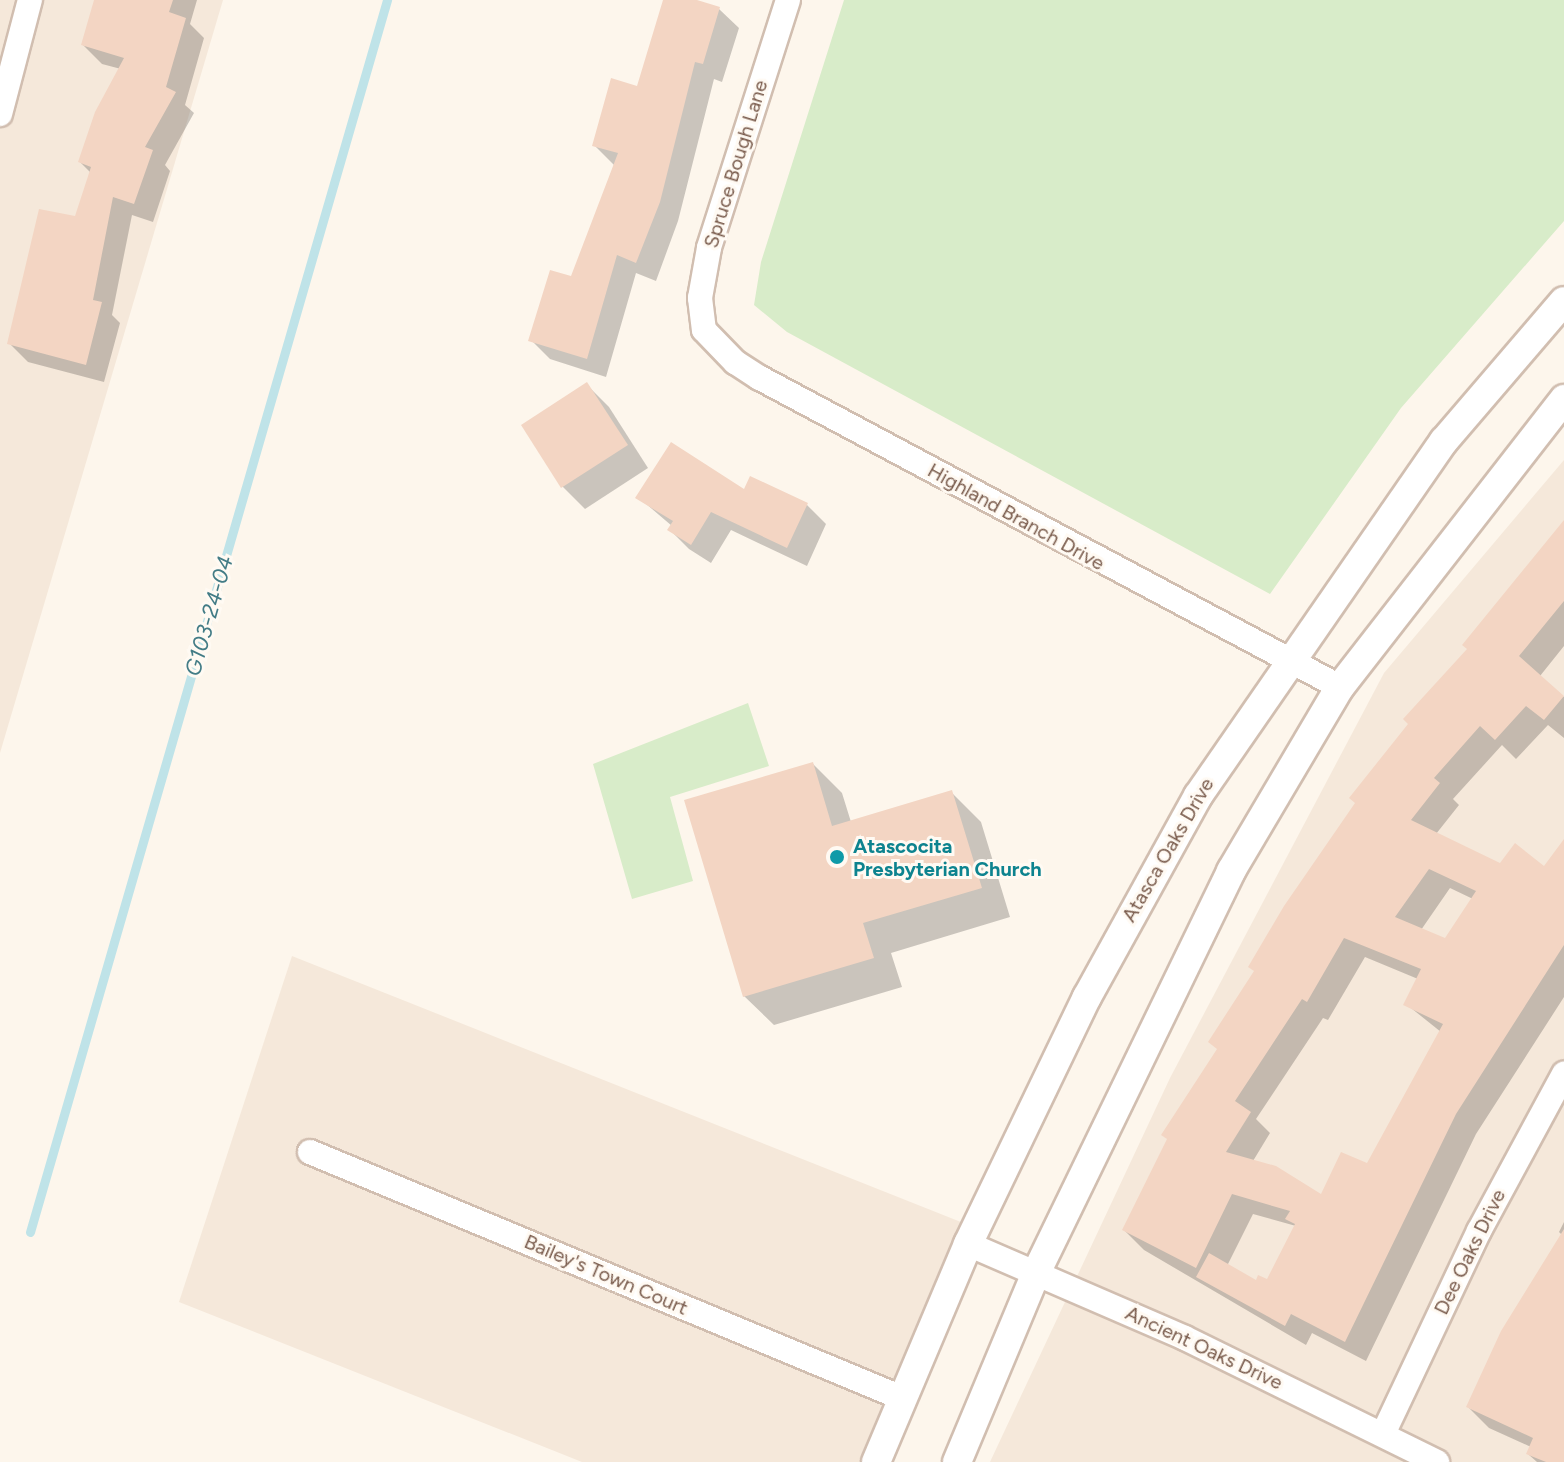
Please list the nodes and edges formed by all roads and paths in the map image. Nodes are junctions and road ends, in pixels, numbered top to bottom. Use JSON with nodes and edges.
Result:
{"nodes":[{"id":1,"x":30,"y":0,"type":"edge"},
{"id":2,"x":788,"y":0,"type":"edge"},
{"id":3,"x":0,"y":114,"type":"edge"},
{"id":4,"x":1564,"y":301,"type":"edge"},
{"id":5,"x":704,"y":330,"type":"joint"},
{"id":6,"x":1564,"y":399,"type":"edge"},
{"id":7,"x":1287,"y":663,"type":"junction"},
{"id":8,"x":1340,"y":687,"type":"junction"},
{"id":9,"x":1564,"y":1074,"type":"edge"},
{"id":10,"x":310,"y":1152,"type":"dead end"},
{"id":11,"x":968,"y":1244,"type":"junction"},
{"id":12,"x":1037,"y":1271,"type":"junction"},
{"id":13,"x":902,"y":1398,"type":"junction"},
{"id":14,"x":1383,"y":1434,"type":"junction"},
{"id":15,"x":876,"y":1462,"type":"edge"},
{"id":16,"x":957,"y":1462,"type":"edge"},
{"id":17,"x":1437,"y":1462,"type":"edge"}],
"edges":[{"from":1,"to":3,"type":"street"},
{"from":2,"to":5,"type":"street","name":"Spruce Bough Lane"},
{"from":4,"to":7,"type":"street","name":"Atasca Oaks Drive"},
{"from":5,"to":7,"type":"street","name":"Highland Branch Drive"},
{"from":6,"to":8,"type":"street"},
{"from":7,"to":8,"type":"street","name":"Highland Branch Drive"},
{"from":7,"to":11,"type":"street","name":"Atasca Oaks Drive"},
{"from":8,"to":12,"type":"street"},
{"from":9,"to":14,"type":"street","name":"Dee Oaks Drive"},
{"from":10,"to":13,"type":"street","name":"Bailey's Town Court"},
{"from":11,"to":12,"type":"street","name":"Ancient Oaks Drive"},
{"from":11,"to":13,"type":"street","name":"Atasca Oaks Drive"},
{"from":12,"to":14,"type":"street","name":"Ancient Oaks Drive"},
{"from":12,"to":16,"type":"street"},
{"from":13,"to":15,"type":"street","name":"Atasca Oaks Drive"},
{"from":14,"to":17,"type":"street","name":"Ancient Oaks Drive"}]}
